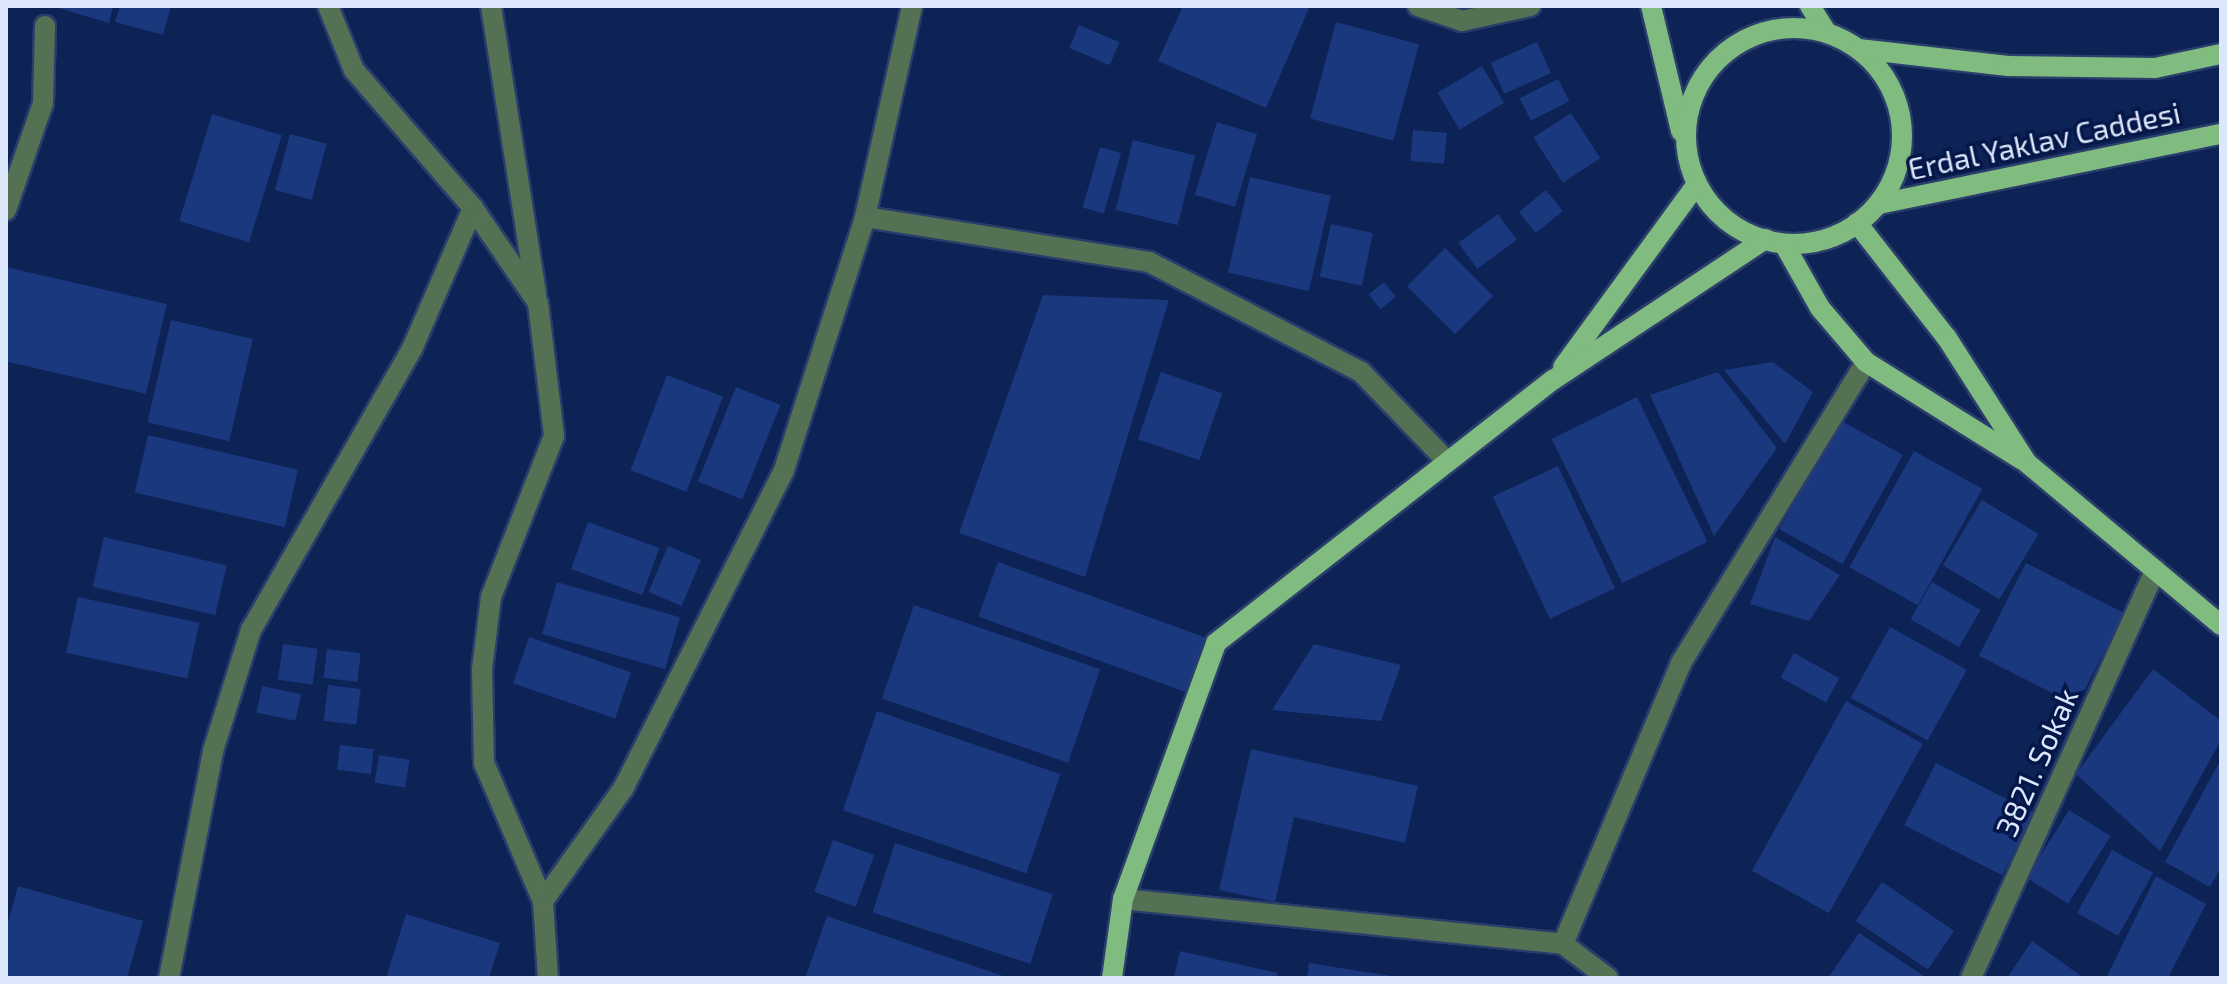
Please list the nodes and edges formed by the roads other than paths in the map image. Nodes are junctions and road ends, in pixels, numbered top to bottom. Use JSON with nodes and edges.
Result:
{"nodes":[{"id":1,"x":328,"y":6,"type":"edge"},
{"id":2,"x":491,"y":6,"type":"edge"},
{"id":3,"x":912,"y":6,"type":"edge"},
{"id":4,"x":1418,"y":6,"type":"edge"},
{"id":5,"x":1530,"y":6,"type":"edge"},
{"id":6,"x":1651,"y":6,"type":"edge"},
{"id":7,"x":1810,"y":6,"type":"edge"},
{"id":8,"x":45,"y":26,"type":"dead end"},
{"id":9,"x":1827,"y":33,"type":"junction"},
{"id":10,"x":1859,"y":49,"type":"junction"},
{"id":11,"x":2221,"y":54,"type":"edge"},
{"id":12,"x":2221,"y":134,"type":"edge"},
{"id":13,"x":1685,"y":149,"type":"junction"},
{"id":14,"x":1696,"y":185,"type":"junction"},
{"id":15,"x":1879,"y":204,"type":"junction"},
{"id":16,"x":473,"y":208,"type":"junction"},
{"id":17,"x":6,"y":210,"type":"edge"},
{"id":18,"x":865,"y":217,"type":"junction"},
{"id":19,"x":1857,"y":223,"type":"junction"},
{"id":20,"x":1775,"y":242,"type":"junction"},
{"id":21,"x":538,"y":303,"type":"junction"},
{"id":22,"x":1866,"y":362,"type":"junction"},
{"id":23,"x":1553,"y":380,"type":"junction"},
{"id":24,"x":1446,"y":460,"type":"junction"},
{"id":25,"x":2027,"y":463,"type":"junction"},
{"id":26,"x":2155,"y":570,"type":"junction"},
{"id":27,"x":2221,"y":625,"type":"edge"},
{"id":28,"x":1123,"y":899,"type":"junction"},
{"id":29,"x":543,"y":901,"type":"junction"},
{"id":30,"x":1563,"y":944,"type":"junction"},
{"id":31,"x":169,"y":978,"type":"edge"},
{"id":32,"x":548,"y":978,"type":"edge"},
{"id":33,"x":1112,"y":978,"type":"edge"},
{"id":34,"x":1608,"y":978,"type":"edge"},
{"id":35,"x":1971,"y":978,"type":"edge"}],
"edges":[{"from":1,"to":16,"type":"street"},
{"from":2,"to":21,"type":"street"},
{"from":3,"to":18,"type":"street"},
{"from":4,"to":5,"type":"street"},
{"from":6,"to":13,"type":"main road"},
{"from":7,"to":9,"type":"main road"},
{"from":8,"to":17,"type":"street"},
{"from":9,"to":10,"type":"main road"},
{"from":9,"to":13,"type":"main road"},
{"from":10,"to":11,"type":"main road","name":"Erdal Yaklav Caddesi"},
{"from":10,"to":15,"type":"main road"},
{"from":12,"to":15,"type":"main road","name":"Erdal Yaklav Caddesi"},
{"from":13,"to":14,"type":"main road"},
{"from":14,"to":20,"type":"main road"},
{"from":14,"to":23,"type":"main road"},
{"from":15,"to":19,"type":"main road"},
{"from":16,"to":21,"type":"street"},
{"from":16,"to":31,"type":"street"},
{"from":18,"to":24,"type":"street"},
{"from":18,"to":29,"type":"street"},
{"from":19,"to":20,"type":"main road"},
{"from":19,"to":25,"type":"main road"},
{"from":20,"to":22,"type":"main road"},
{"from":20,"to":23,"type":"main road"},
{"from":21,"to":29,"type":"street"},
{"from":22,"to":25,"type":"main road"},
{"from":22,"to":30,"type":"street"},
{"from":23,"to":24,"type":"main road"},
{"from":24,"to":28,"type":"main road"},
{"from":25,"to":26,"type":"main road"},
{"from":26,"to":27,"type":"main road"},
{"from":26,"to":35,"type":"street","name":"3821. Sokak"},
{"from":28,"to":30,"type":"street"},
{"from":28,"to":33,"type":"main road"},
{"from":29,"to":32,"type":"street"},
{"from":30,"to":34,"type":"street"}]}
